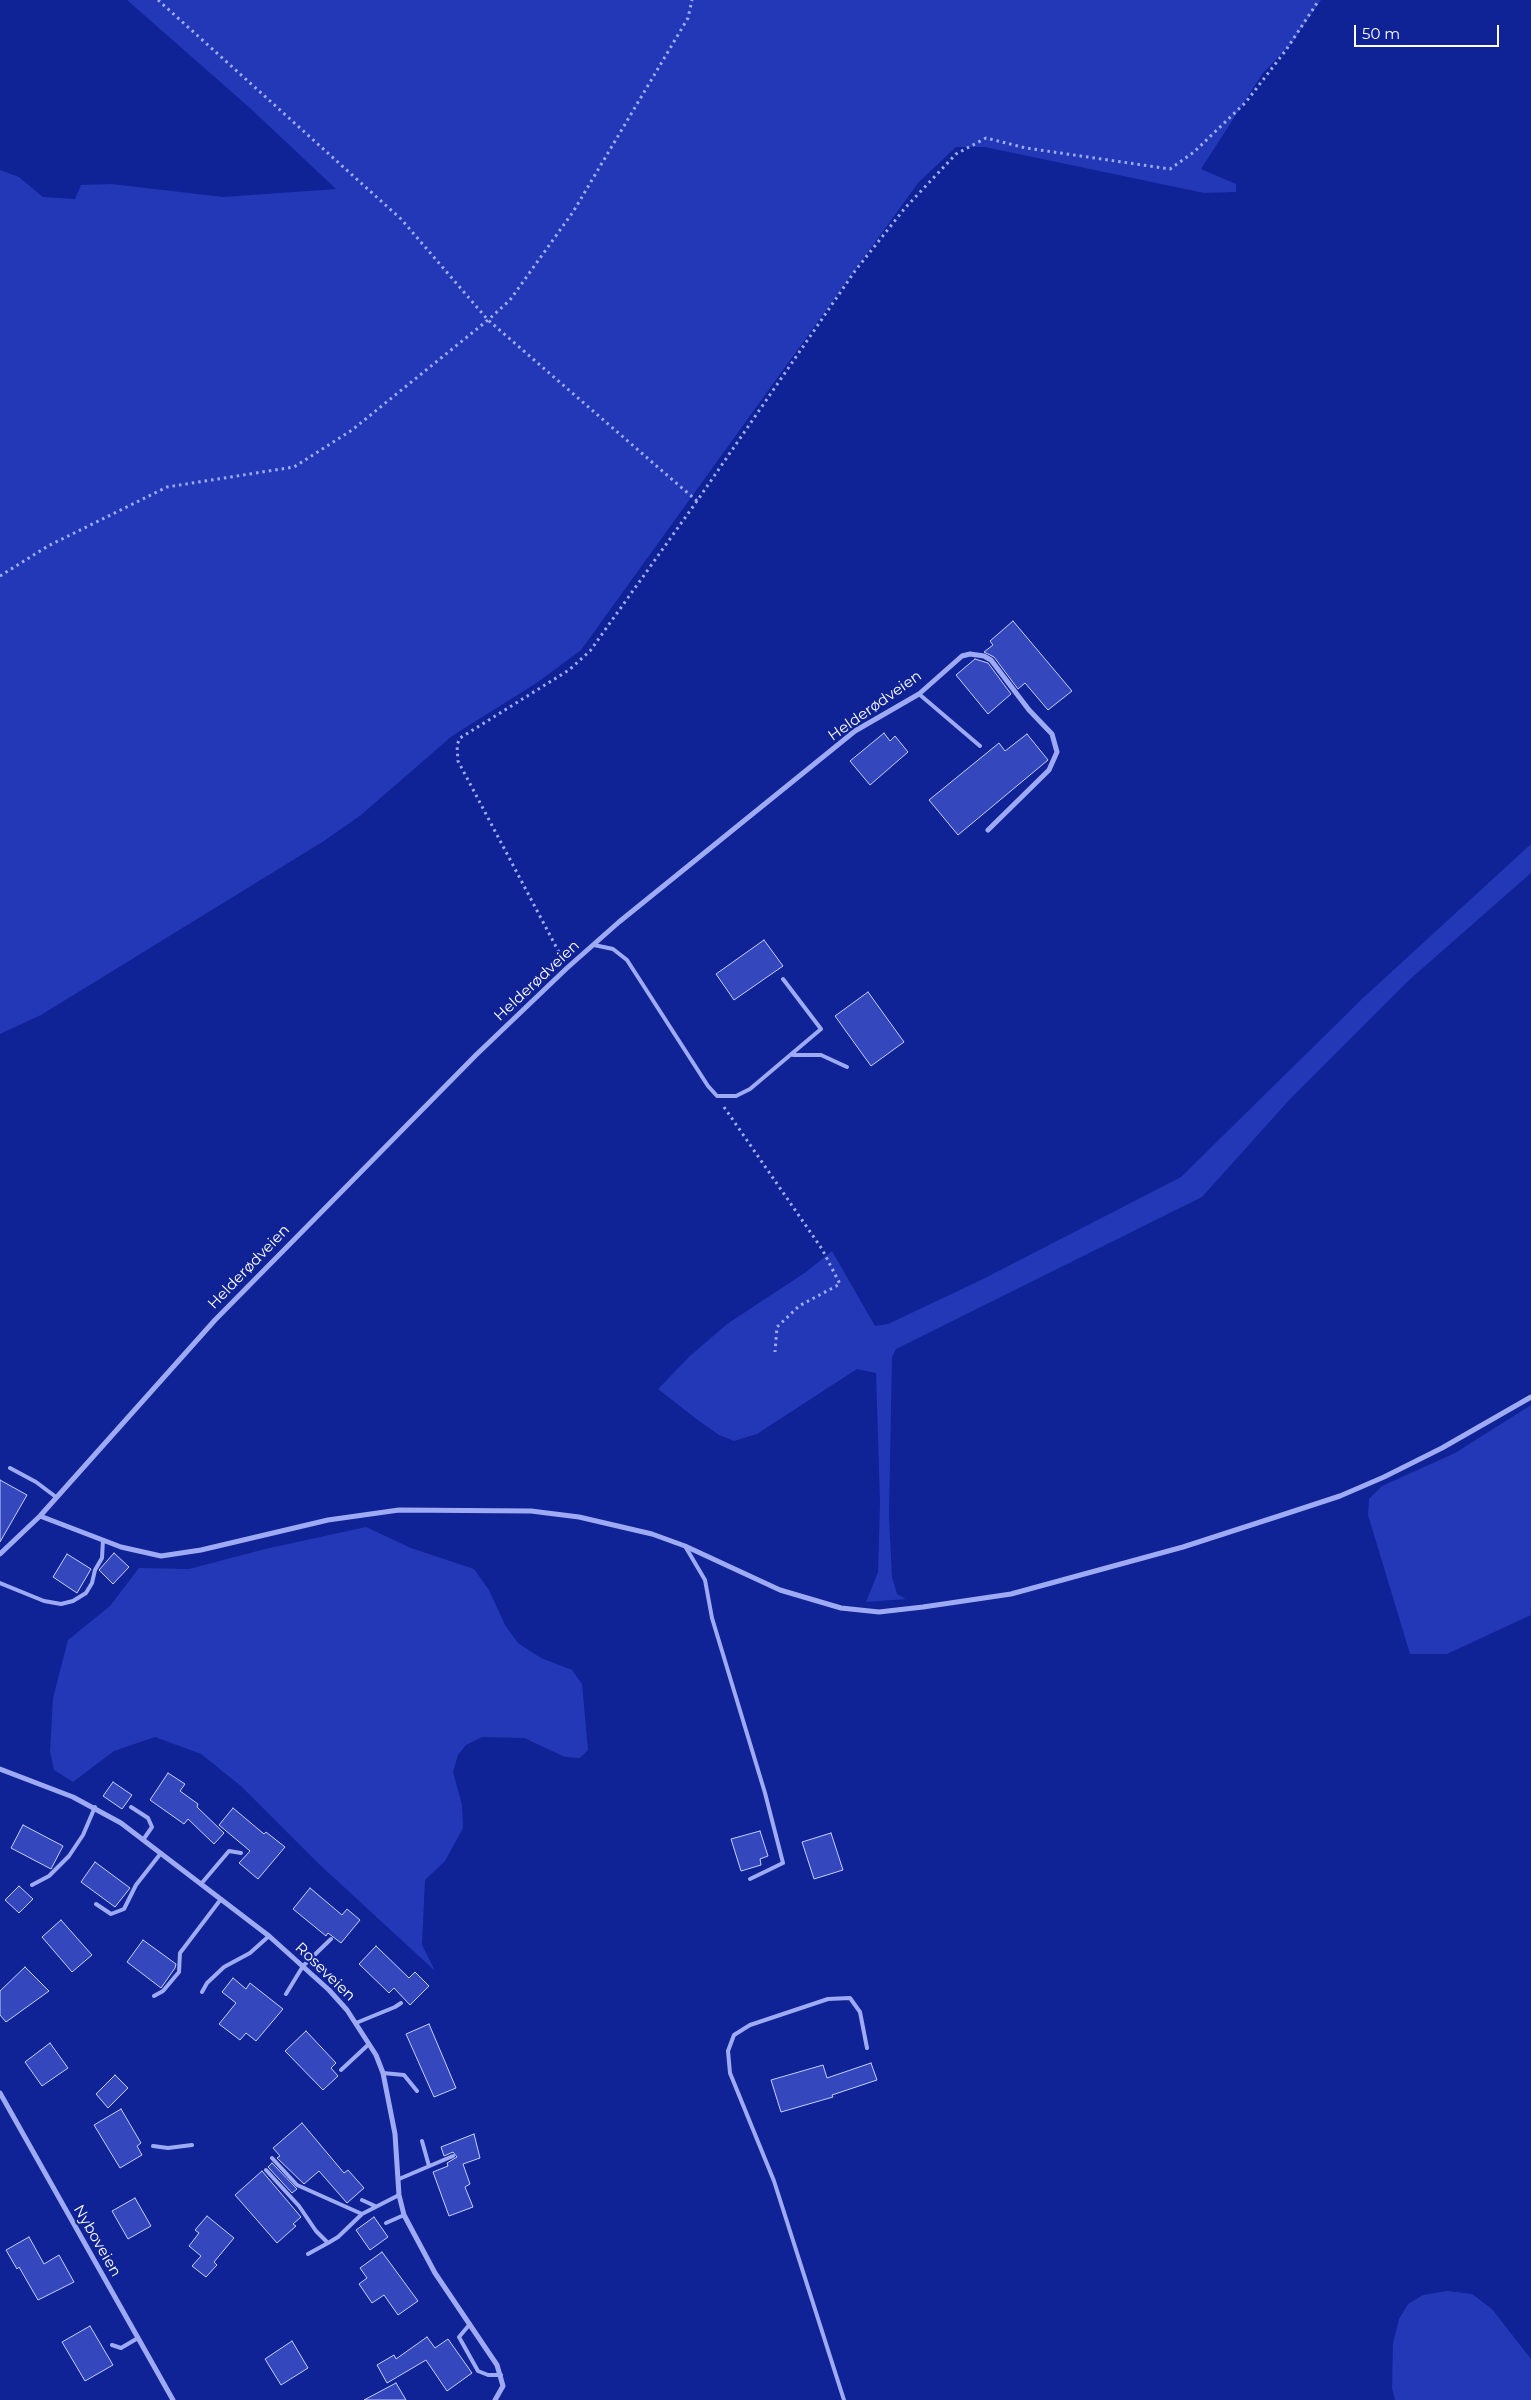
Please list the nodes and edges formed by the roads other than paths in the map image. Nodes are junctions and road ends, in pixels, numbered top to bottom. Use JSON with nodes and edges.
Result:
{"nodes":[{"id":1,"x":919,"y":694,"type":"junction"},
{"id":2,"x":980,"y":746,"type":"dead end"},
{"id":3,"x":988,"y":830,"type":"dead end"},
{"id":4,"x":594,"y":945,"type":"junction"},
{"id":5,"x":783,"y":978,"type":"dead end"},
{"id":6,"x":793,"y":1055,"type":"junction"},
{"id":7,"x":847,"y":1067,"type":"dead end"},
{"id":8,"x":1531,"y":1397,"type":"edge"},
{"id":9,"x":10,"y":1468,"type":"dead end"},
{"id":10,"x":56,"y":1498,"type":"junction"},
{"id":11,"x":40,"y":1516,"type":"junction"},
{"id":12,"x":103,"y":1540,"type":"junction"},
{"id":13,"x":684,"y":1546,"type":"junction"},
{"id":14,"x":0,"y":1554,"type":"edge"},
{"id":15,"x":0,"y":1583,"type":"edge"},
{"id":16,"x":0,"y":1769,"type":"edge"},
{"id":17,"x":95,"y":1807,"type":"junction"},
{"id":18,"x":131,"y":1807,"type":"dead end"},
{"id":19,"x":143,"y":1840,"type":"junction"},
{"id":20,"x":161,"y":1853,"type":"junction"},
{"id":21,"x":242,"y":1853,"type":"dead end"},
{"id":22,"x":750,"y":1879,"type":"dead end"},
{"id":23,"x":201,"y":1884,"type":"junction"},
{"id":24,"x":32,"y":1885,"type":"dead end"},
{"id":25,"x":221,"y":1899,"type":"junction"},
{"id":26,"x":96,"y":1904,"type":"dead end"},
{"id":27,"x":269,"y":1936,"type":"junction"},
{"id":28,"x":331,"y":1939,"type":"dead end"},
{"id":29,"x":303,"y":1966,"type":"junction"},
{"id":30,"x":202,"y":1992,"type":"dead end"},
{"id":31,"x":286,"y":1994,"type":"dead end"},
{"id":32,"x":154,"y":1996,"type":"dead end"},
{"id":33,"x":401,"y":2003,"type":"dead end"},
{"id":34,"x":356,"y":2022,"type":"junction"},
{"id":35,"x":369,"y":2044,"type":"junction"},
{"id":36,"x":867,"y":2048,"type":"dead end"},
{"id":37,"x":341,"y":2070,"type":"dead end"},
{"id":38,"x":383,"y":2073,"type":"junction"},
{"id":39,"x":417,"y":2091,"type":"dead end"},
{"id":40,"x":0,"y":2093,"type":"edge"},
{"id":41,"x":422,"y":2141,"type":"dead end"},
{"id":42,"x":192,"y":2145,"type":"dead end"},
{"id":43,"x":153,"y":2146,"type":"dead end"},
{"id":44,"x":453,"y":2156,"type":"dead end"},
{"id":45,"x":272,"y":2158,"type":"dead end"},
{"id":46,"x":429,"y":2166,"type":"junction"},
{"id":47,"x":266,"y":2170,"type":"dead end"},
{"id":48,"x":399,"y":2179,"type":"junction"},
{"id":49,"x":399,"y":2195,"type":"junction"},
{"id":50,"x":362,"y":2200,"type":"dead end"},
{"id":51,"x":375,"y":2206,"type":"junction"},
{"id":52,"x":362,"y":2214,"type":"junction"},
{"id":53,"x":404,"y":2216,"type":"junction"},
{"id":54,"x":386,"y":2223,"type":"dead end"},
{"id":55,"x":328,"y":2243,"type":"junction"},
{"id":56,"x":308,"y":2254,"type":"dead end"},
{"id":57,"x":470,"y":2324,"type":"junction"},
{"id":58,"x":138,"y":2338,"type":"junction"},
{"id":59,"x":112,"y":2345,"type":"dead end"},
{"id":60,"x":500,"y":2375,"type":"junction"},
{"id":61,"x":173,"y":2400,"type":"edge"},
{"id":62,"x":495,"y":2400,"type":"edge"},
{"id":63,"x":844,"y":2400,"type":"edge"}],
"edges":[{"from":1,"to":2,"type":"lane"},
{"from":1,"to":3,"type":"street","name":"Helderødveien"},
{"from":1,"to":4,"type":"street","name":"Helderødveien"},
{"from":4,"to":6,"type":"lane"},
{"from":4,"to":10,"type":"street","name":"Helderødveien"},
{"from":5,"to":6,"type":"lane"},
{"from":6,"to":7,"type":"lane"},
{"from":8,"to":13,"type":"street"},
{"from":9,"to":10,"type":"lane"},
{"from":10,"to":11,"type":"street","name":"Helderødveien"},
{"from":11,"to":12,"type":"street"},
{"from":11,"to":14,"type":"street","name":"Helderødveien"},
{"from":12,"to":13,"type":"street"},
{"from":12,"to":15,"type":"lane"},
{"from":13,"to":22,"type":"lane"},
{"from":16,"to":17,"type":"street","name":"Roseveien"},
{"from":17,"to":19,"type":"street","name":"Roseveien"},
{"from":17,"to":24,"type":"lane"},
{"from":18,"to":19,"type":"lane"},
{"from":19,"to":20,"type":"street","name":"Roseveien"},
{"from":20,"to":23,"type":"street","name":"Roseveien"},
{"from":20,"to":26,"type":"lane"},
{"from":21,"to":23,"type":"lane"},
{"from":23,"to":25,"type":"street","name":"Roseveien"},
{"from":25,"to":27,"type":"street","name":"Roseveien"},
{"from":25,"to":32,"type":"lane"},
{"from":27,"to":29,"type":"street","name":"Roseveien"},
{"from":27,"to":30,"type":"lane"},
{"from":28,"to":29,"type":"lane"},
{"from":29,"to":31,"type":"lane"},
{"from":29,"to":34,"type":"street","name":"Roseveien"},
{"from":33,"to":34,"type":"lane"},
{"from":34,"to":35,"type":"street","name":"Roseveien"},
{"from":35,"to":37,"type":"lane"},
{"from":35,"to":38,"type":"street","name":"Roseveien"},
{"from":36,"to":63,"type":"lane"},
{"from":38,"to":39,"type":"lane"},
{"from":38,"to":48,"type":"street","name":"Roseveien"},
{"from":40,"to":58,"type":"street","name":"Nyboveien"},
{"from":41,"to":46,"type":"lane"},
{"from":42,"to":43,"type":"lane"},
{"from":44,"to":46,"type":"lane"},
{"from":45,"to":52,"type":"lane"},
{"from":46,"to":48,"type":"lane"},
{"from":47,"to":55,"type":"lane"},
{"from":48,"to":49,"type":"street","name":"Roseveien"},
{"from":49,"to":51,"type":"lane"},
{"from":49,"to":53,"type":"street","name":"Roseveien"},
{"from":50,"to":51,"type":"lane"},
{"from":51,"to":52,"type":"lane"},
{"from":52,"to":55,"type":"lane"},
{"from":53,"to":54,"type":"lane"},
{"from":53,"to":57,"type":"street","name":"Roseveien"},
{"from":55,"to":56,"type":"lane"},
{"from":57,"to":60,"type":"street","name":"Roseveien"},
{"from":57,"to":60,"type":"lane"},
{"from":58,"to":59,"type":"lane"},
{"from":58,"to":61,"type":"street","name":"Nyboveien"},
{"from":60,"to":62,"type":"street"}]}
